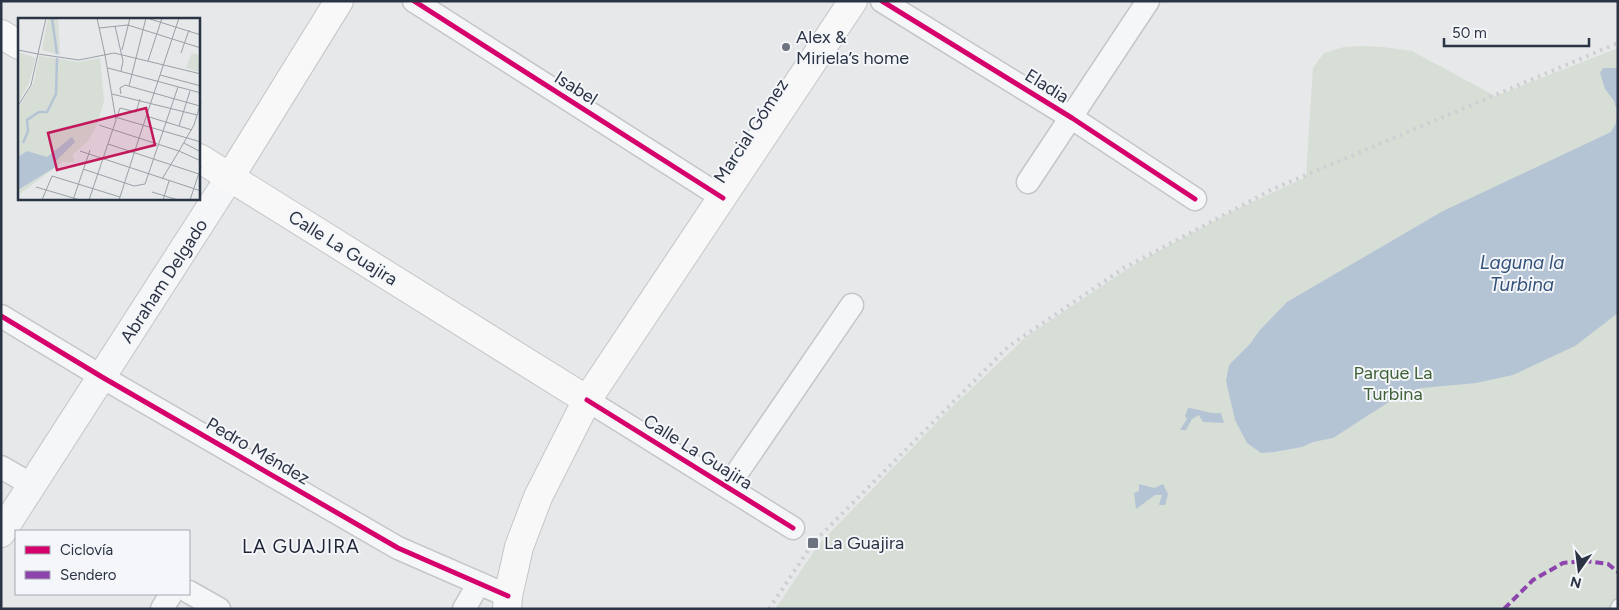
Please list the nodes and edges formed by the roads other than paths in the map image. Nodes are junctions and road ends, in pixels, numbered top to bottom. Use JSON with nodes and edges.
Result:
{"nodes":[{"id":1,"x":339,"y":1,"type":"edge"},
{"id":2,"x":414,"y":1,"type":"edge"},
{"id":3,"x":853,"y":1,"type":"edge"},
{"id":4,"x":882,"y":1,"type":"edge"},
{"id":5,"x":1148,"y":1,"type":"edge"},
{"id":6,"x":1,"y":34,"type":"edge"},
{"id":7,"x":18,"y":44,"type":"edge"},
{"id":8,"x":1072,"y":118,"type":"junction"},
{"id":9,"x":200,"y":159,"type":"edge"},
{"id":10,"x":230,"y":177,"type":"junction"},
{"id":11,"x":1028,"y":182,"type":"dead end"},
{"id":12,"x":723,"y":198,"type":"junction"},
{"id":13,"x":1195,"y":199,"type":"dead end"},
{"id":14,"x":852,"y":305,"type":"dead end"},
{"id":15,"x":1,"y":316,"type":"edge"},
{"id":16,"x":102,"y":377,"type":"junction"},
{"id":17,"x":587,"y":400,"type":"junction"},
{"id":18,"x":1,"y":467,"type":"edge"},
{"id":19,"x":32,"y":485,"type":"junction"},
{"id":20,"x":728,"y":486,"type":"junction"},
{"id":21,"x":793,"y":528,"type":"dead end"},
{"id":22,"x":1,"y":533,"type":"edge"},
{"id":23,"x":479,"y":583,"type":"junction"},
{"id":24,"x":190,"y":593,"type":"edge"},
{"id":25,"x":170,"y":595,"type":"edge"},
{"id":26,"x":507,"y":602,"type":"edge"},
{"id":27,"x":1618,"y":604,"type":"edge"},
{"id":28,"x":162,"y":609,"type":"edge"},
{"id":29,"x":219,"y":609,"type":"edge"},
{"id":30,"x":464,"y":609,"type":"edge"},
{"id":31,"x":1616,"y":609,"type":"edge"}],
"edges":[{"from":1,"to":10,"type":"main road","name":"Abraham Delgado"},
{"from":2,"to":12,"type":"street","name":"Isabel"},
{"from":3,"to":12,"type":"main road","name":"Marcial Gómez"},
{"from":4,"to":8,"type":"street","name":"Eladia"},
{"from":5,"to":8,"type":"street"},
{"from":6,"to":7,"type":"main road"},
{"from":8,"to":11,"type":"street"},
{"from":8,"to":13,"type":"street","name":"Eladia"},
{"from":9,"to":10,"type":"main road","name":"Calle La Guajira"},
{"from":10,"to":16,"type":"street","name":"Abraham Delgado"},
{"from":10,"to":17,"type":"main road","name":"Calle La Guajira"},
{"from":12,"to":17,"type":"main road","name":"Marcial Gómez"},
{"from":14,"to":20,"type":"street"},
{"from":15,"to":16,"type":"street","name":"Pedro Méndez"},
{"from":16,"to":19,"type":"street","name":"Abraham Delgado"},
{"from":16,"to":23,"type":"street","name":"Pedro Méndez"},
{"from":17,"to":20,"type":"street","name":"Calle La Guajira"},
{"from":17,"to":26,"type":"main road","name":"Marcial Gómez"},
{"from":18,"to":19,"type":"street"},
{"from":19,"to":22,"type":"street","name":"Abraham Delgado"},
{"from":20,"to":21,"type":"street","name":"Calle La Guajira"},
{"from":23,"to":26,"type":"street","name":"Pedro Méndez"},
{"from":23,"to":30,"type":"street"},
{"from":24,"to":29,"type":"street"},
{"from":25,"to":28,"type":"street"},
{"from":27,"to":31,"type":"lane"}]}
